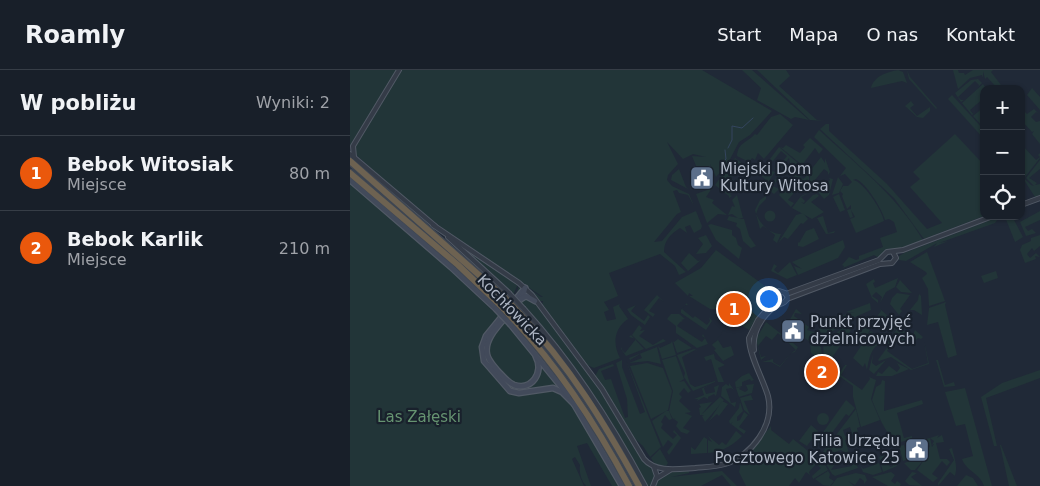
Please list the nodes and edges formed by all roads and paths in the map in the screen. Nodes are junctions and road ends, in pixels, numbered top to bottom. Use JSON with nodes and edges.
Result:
{"nodes":[{"id":1,"x":399,"y":70,"type":"edge"},
{"id":2,"x":351,"y":146,"type":"edge"},
{"id":3,"x":350,"y":154,"type":"edge"},
{"id":4,"x":352,"y":159,"type":"edge"},
{"id":5,"x":350,"y":172,"type":"edge"},
{"id":6,"x":350,"y":180,"type":"edge"},
{"id":7,"x":1040,"y":198,"type":"edge"},
{"id":8,"x":1025,"y":204,"type":"edge"},
{"id":9,"x":982,"y":220,"type":"edge"},
{"id":10,"x":433,"y":225,"type":"junction"},
{"id":11,"x":894,"y":255,"type":"junction"},
{"id":12,"x":883,"y":257,"type":"junction"},
{"id":13,"x":886,"y":263,"type":"junction"},
{"id":14,"x":525,"y":288,"type":"junction"},
{"id":15,"x":507,"y":295,"type":"junction"},
{"id":16,"x":787,"y":296,"type":"junction"},
{"id":17,"x":535,"y":300,"type":"junction"},
{"id":18,"x":775,"y":300,"type":"junction"},
{"id":19,"x":518,"y":302,"type":"junction"},
{"id":20,"x":779,"y":304,"type":"junction"},
{"id":21,"x":498,"y":307,"type":"junction"},
{"id":22,"x":522,"y":311,"type":"junction"},
{"id":23,"x":513,"y":322,"type":"junction"},
{"id":24,"x":529,"y":345,"type":"junction"},
{"id":25,"x":754,"y":355,"type":"junction"},
{"id":26,"x":576,"y":406,"type":"junction"},
{"id":27,"x":654,"y":467,"type":"junction"},
{"id":28,"x":672,"y":469,"type":"junction"},
{"id":29,"x":656,"y":479,"type":"junction"},
{"id":30,"x":622,"y":486,"type":"edge"},
{"id":31,"x":629,"y":486,"type":"edge"},
{"id":32,"x":639,"y":486,"type":"edge"},
{"id":33,"x":645,"y":486,"type":"edge"},
{"id":34,"x":653,"y":486,"type":"edge"}],
"edges":[{"from":1,"to":2,"type":"street"},
{"from":2,"to":4,"type":"street"},
{"from":3,"to":4,"type":"street"},
{"from":4,"to":10,"type":"street","name":"Kochłowicka"},
{"from":4,"to":15,"type":"highway"},
{"from":5,"to":21,"type":"highway"},
{"from":6,"to":21,"type":"main road","name":"Kochłowicka"},
{"from":7,"to":8,"type":"street"},
{"from":9,"to":11,"type":"street"},
{"from":10,"to":14,"type":"street","name":"Kochłowicka"},
{"from":10,"to":15,"type":"street","name":"Kochłowicka"},
{"from":11,"to":12,"type":"street"},
{"from":11,"to":13,"type":"street"},
{"from":12,"to":13,"type":"street"},
{"from":12,"to":16,"type":"street"},
{"from":13,"to":16,"type":"street"},
{"from":14,"to":17,"type":"street","name":"Kochłowicka"},
{"from":14,"to":19,"type":"main road"},
{"from":14,"to":26,"type":"main road"},
{"from":15,"to":22,"type":"highway","bridge":true},
{"from":16,"to":18,"type":"street"},
{"from":16,"to":20,"type":"street"},
{"from":17,"to":19,"type":"main road"},
{"from":17,"to":27,"type":"street","name":"Kochłowicka"},
{"from":18,"to":20,"type":"street"},
{"from":18,"to":25,"type":"street"},
{"from":19,"to":24,"type":"main road"},
{"from":20,"to":25,"type":"street"},
{"from":21,"to":23,"type":"highway","bridge":true},
{"from":22,"to":32,"type":"highway"},
{"from":22,"to":33,"type":"street","name":"Kochłowicka"},
{"from":23,"to":24,"type":"main road","name":"Kochłowicka"},
{"from":23,"to":31,"type":"highway"},
{"from":24,"to":26,"type":"main road","name":"Kochłowicka"},
{"from":25,"to":28,"type":"street"},
{"from":26,"to":30,"type":"main road","name":"Kochłowicka"},
{"from":27,"to":28,"type":"street"},
{"from":27,"to":29,"type":"street"},
{"from":28,"to":29,"type":"street"},
{"from":29,"to":34,"type":"street"}]}
